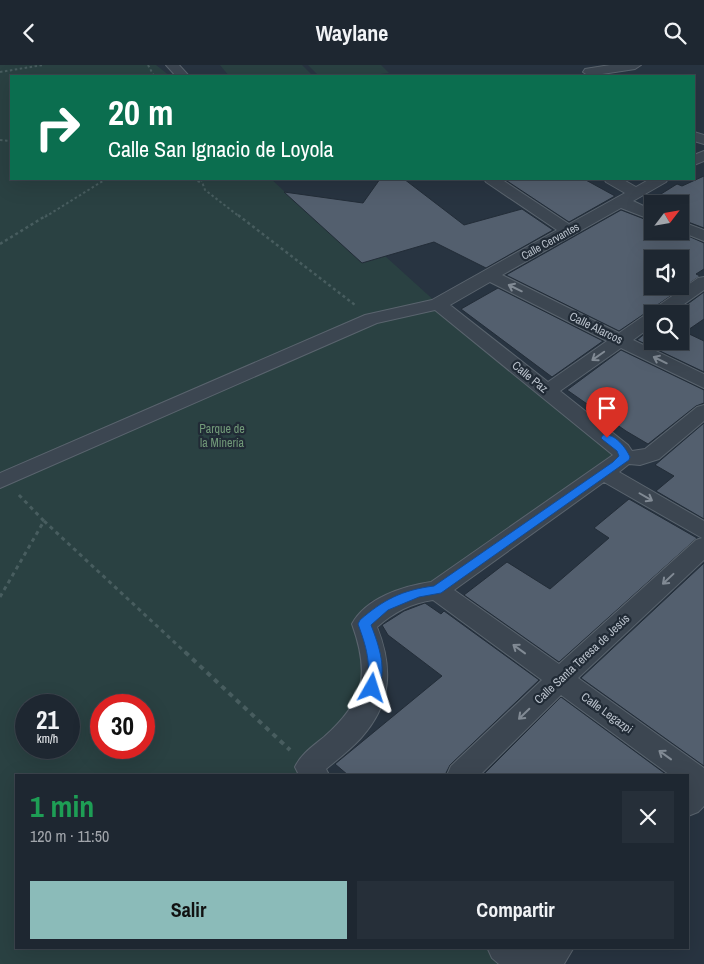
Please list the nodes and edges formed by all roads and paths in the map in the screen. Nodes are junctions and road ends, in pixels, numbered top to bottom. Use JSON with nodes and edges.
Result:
{"nodes":[{"id":1,"x":43,"y":65,"type":"edge"},
{"id":2,"x":172,"y":65,"type":"edge"},
{"id":3,"x":635,"y":65,"type":"edge"},
{"id":4,"x":588,"y":71,"type":"edge"},
{"id":5,"x":0,"y":72,"type":"edge"},
{"id":6,"x":181,"y":75,"type":"edge"},
{"id":7,"x":104,"y":180,"type":"edge"},
{"id":8,"x":492,"y":180,"type":"edge"},
{"id":9,"x":613,"y":180,"type":"edge"},
{"id":10,"x":659,"y":180,"type":"edge"},
{"id":11,"x":201,"y":181,"type":"edge"},
{"id":12,"x":636,"y":193,"type":"junction"},
{"id":13,"x":621,"y":202,"type":"junction"},
{"id":14,"x":644,"y":212,"type":"edge"},
{"id":15,"x":689,"y":230,"type":"edge"},
{"id":16,"x":569,"y":231,"type":"junction"},
{"id":17,"x":704,"y":236,"type":"edge"},
{"id":18,"x":0,"y":244,"type":"edge"},
{"id":19,"x":489,"y":275,"type":"junction"},
{"id":20,"x":704,"y":282,"type":"edge"},
{"id":21,"x":438,"y":304,"type":"junction"},
{"id":22,"x":671,"y":305,"type":"edge"},
{"id":23,"x":372,"y":319,"type":"junction"},
{"id":24,"x":644,"y":324,"type":"edge"},
{"id":25,"x":620,"y":340,"type":"junction"},
{"id":26,"x":704,"y":381,"type":"edge"},
{"id":27,"x":548,"y":391,"type":"junction"},
{"id":28,"x":704,"y":411,"type":"edge"},
{"id":29,"x":623,"y":453,"type":"junction"},
{"id":30,"x":604,"y":473,"type":"junction"},
{"id":31,"x":2,"y":480,"type":"edge"},
{"id":32,"x":44,"y":521,"type":"junction"},
{"id":33,"x":704,"y":531,"type":"edge"},
{"id":34,"x":704,"y":546,"type":"edge"},
{"id":35,"x":436,"y":590,"type":"junction"},
{"id":36,"x":0,"y":597,"type":"edge"},
{"id":37,"x":560,"y":679,"type":"junction"},
{"id":38,"x":312,"y":771,"type":"edge"},
{"id":39,"x":462,"y":774,"type":"edge"},
{"id":40,"x":704,"y":784,"type":"edge"},
{"id":41,"x":689,"y":802,"type":"edge"},
{"id":42,"x":506,"y":949,"type":"edge"},
{"id":43,"x":556,"y":949,"type":"edge"},
{"id":44,"x":525,"y":964,"type":"edge"},
{"id":45,"x":543,"y":964,"type":"edge"}],
"edges":[{"from":1,"to":5,"type":"path"},
{"from":2,"to":6,"type":"street"},
{"from":3,"to":4,"type":"street"},
{"from":7,"to":18,"type":"path"},
{"from":8,"to":16,"type":"street"},
{"from":9,"to":12,"type":"street"},
{"from":10,"to":12,"type":"street","name":"Calle Cervantes"},
{"from":11,"to":23,"type":"path"},
{"from":12,"to":13,"type":"street","name":"Calle Cervantes"},
{"from":13,"to":14,"type":"street"},
{"from":13,"to":16,"type":"street","name":"Calle Cervantes"},
{"from":15,"to":17,"type":"street"},
{"from":16,"to":19,"type":"street","name":"Calle Cervantes"},
{"from":19,"to":21,"type":"street","name":"Calle Cervantes"},
{"from":25,"to":19,"type":"street","name":"Calle Alarcos","one_way":true},
{"from":20,"to":22,"type":"street"},
{"from":21,"to":23,"type":"street","name":"Calle Cervantes"},
{"from":21,"to":27,"type":"street","name":"Calle Paz"},
{"from":23,"to":31,"type":"street","name":"Calle Cervantes"},
{"from":24,"to":25,"type":"street"},
{"from":26,"to":25,"type":"street","name":"Calle Alarcos","one_way":true},
{"from":25,"to":27,"type":"street","one_way":true},
{"from":27,"to":29,"type":"street","name":"Calle Paz"},
{"from":28,"to":29,"type":"street"},
{"from":29,"to":30,"type":"street"},
{"from":30,"to":33,"type":"street","one_way":true},
{"from":30,"to":35,"type":"street"},
{"from":31,"to":32,"type":"path"},
{"from":32,"to":36,"type":"path"},
{"from":32,"to":38,"type":"path"},
{"from":34,"to":37,"type":"street","name":"Calle Santa Teresa de Jesús","one_way":true},
{"from":37,"to":35,"type":"street","name":"Calle Legazpi","one_way":true},
{"from":35,"to":38,"type":"street"},
{"from":37,"to":39,"type":"street","name":"Calle Santa Teresa de Jesús","one_way":true},
{"from":40,"to":37,"type":"street","name":"Calle Legazpi","one_way":true},
{"from":40,"to":41,"type":"street"},
{"from":42,"to":44,"type":"street"},
{"from":43,"to":45,"type":"street"}]}
